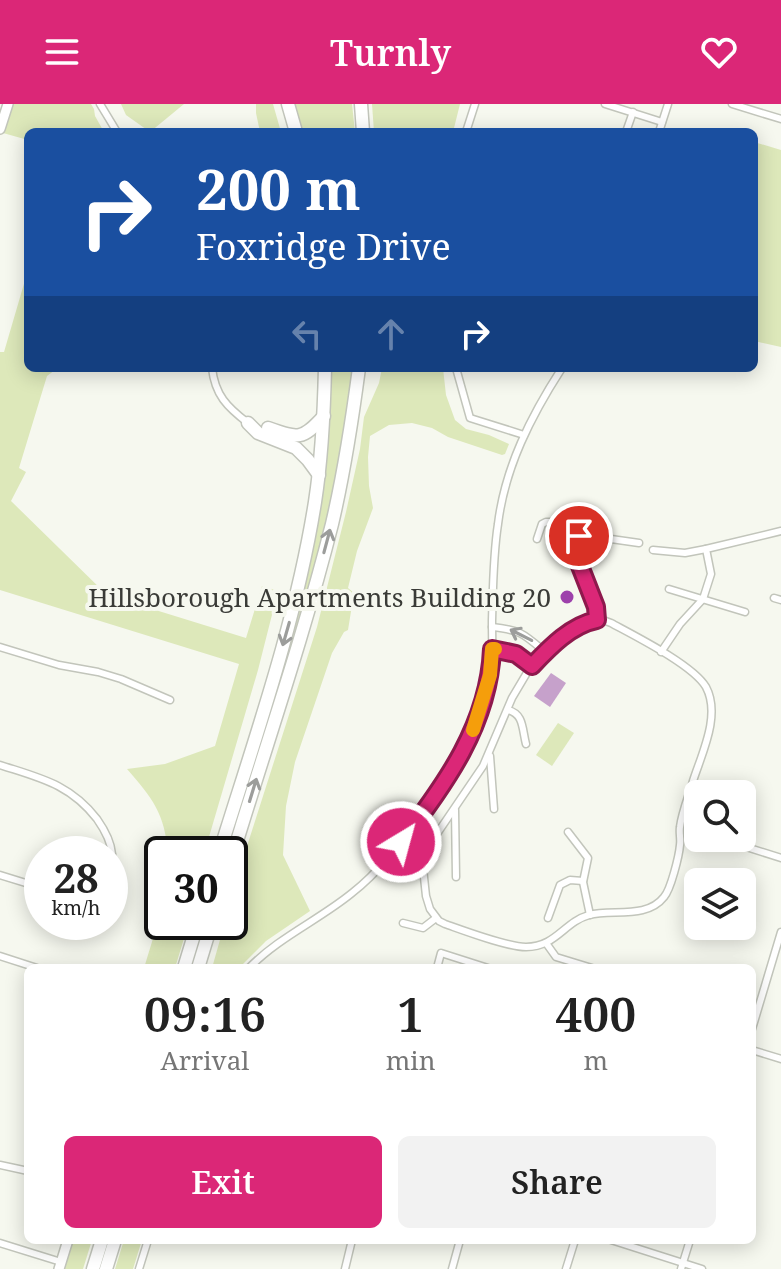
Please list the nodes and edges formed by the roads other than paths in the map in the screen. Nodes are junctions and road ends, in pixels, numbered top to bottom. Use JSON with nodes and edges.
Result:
{"nodes":[{"id":1,"x":8,"y":104,"type":"edge"},
{"id":2,"x":100,"y":104,"type":"edge"},
{"id":3,"x":288,"y":104,"type":"edge"},
{"id":4,"x":361,"y":104,"type":"edge"},
{"id":5,"x":475,"y":104,"type":"edge"},
{"id":6,"x":605,"y":104,"type":"edge"},
{"id":7,"x":668,"y":104,"type":"edge"},
{"id":8,"x":732,"y":104,"type":"edge"},
{"id":9,"x":633,"y":112,"type":"junction"},
{"id":10,"x":781,"y":119,"type":"edge"},
{"id":11,"x":662,"y":122,"type":"junction"},
{"id":12,"x":115,"y":128,"type":"edge"},
{"id":13,"x":295,"y":128,"type":"edge"},
{"id":14,"x":363,"y":128,"type":"edge"},
{"id":15,"x":467,"y":128,"type":"edge"},
{"id":16,"x":627,"y":128,"type":"edge"},
{"id":17,"x":660,"y":128,"type":"edge"},
{"id":18,"x":0,"y":129,"type":"edge"},
{"id":19,"x":213,"y":372,"type":"edge"},
{"id":20,"x":325,"y":372,"type":"edge"},
{"id":21,"x":358,"y":372,"type":"edge"},
{"id":22,"x":457,"y":372,"type":"edge"},
{"id":23,"x":560,"y":372,"type":"edge"},
{"id":24,"x":324,"y":416,"type":"junction"},
{"id":25,"x":248,"y":423,"type":"junction"},
{"id":26,"x":524,"y":435,"type":"junction"},
{"id":27,"x":319,"y":475,"type":"junction"},
{"id":28,"x":781,"y":531,"type":"edge"},
{"id":29,"x":578,"y":536,"type":"junction"},
{"id":30,"x":537,"y":539,"type":"dead end"},
{"id":31,"x":639,"y":543,"type":"dead end"},
{"id":32,"x":706,"y":549,"type":"junction"},
{"id":33,"x":653,"y":550,"type":"dead end"},
{"id":34,"x":669,"y":589,"type":"dead end"},
{"id":35,"x":703,"y":599,"type":"junction"},
{"id":36,"x":745,"y":612,"type":"dead end"},
{"id":37,"x":597,"y":620,"type":"junction"},
{"id":38,"x":492,"y":627,"type":"junction"},
{"id":39,"x":0,"y":647,"type":"edge"},
{"id":40,"x":492,"y":649,"type":"junction"},
{"id":41,"x":545,"y":652,"type":"junction"},
{"id":42,"x":661,"y":652,"type":"junction"},
{"id":43,"x":532,"y":666,"type":"junction"},
{"id":44,"x":170,"y":700,"type":"dead end"},
{"id":45,"x":508,"y":710,"type":"junction"},
{"id":46,"x":526,"y":744,"type":"dead end"},
{"id":47,"x":490,"y":753,"type":"junction"},
{"id":48,"x":0,"y":765,"type":"edge"},
{"id":49,"x":494,"y":809,"type":"dead end"},
{"id":50,"x":455,"y":810,"type":"junction"},
{"id":51,"x":568,"y":832,"type":"dead end"},
{"id":52,"x":106,"y":836,"type":"edge"},
{"id":53,"x":224,"y":836,"type":"edge"},
{"id":54,"x":239,"y":836,"type":"edge"},
{"id":55,"x":756,"y":850,"type":"edge"},
{"id":56,"x":781,"y":858,"type":"edge"},
{"id":57,"x":0,"y":875,"type":"edge"},
{"id":58,"x":456,"y":877,"type":"dead end"},
{"id":59,"x":583,"y":881,"type":"junction"},
{"id":60,"x":24,"y":882,"type":"edge"},
{"id":61,"x":590,"y":915,"type":"junction"},
{"id":62,"x":436,"y":918,"type":"junction"},
{"id":63,"x":548,"y":918,"type":"dead end"},
{"id":64,"x":403,"y":923,"type":"dead end"},
{"id":65,"x":781,"y":932,"type":"edge"},
{"id":66,"x":193,"y":940,"type":"edge"},
{"id":67,"x":207,"y":940,"type":"edge"},
{"id":68,"x":546,"y":943,"type":"junction"},
{"id":69,"x":0,"y":956,"type":"edge"},
{"id":70,"x":25,"y":964,"type":"edge"},
{"id":71,"x":185,"y":964,"type":"edge"},
{"id":72,"x":199,"y":964,"type":"edge"},
{"id":73,"x":253,"y":964,"type":"edge"},
{"id":74,"x":438,"y":964,"type":"edge"},
{"id":75,"x":475,"y":964,"type":"edge"},
{"id":76,"x":579,"y":964,"type":"edge"},
{"id":77,"x":756,"y":1016,"type":"edge"},
{"id":78,"x":756,"y":1051,"type":"edge"},
{"id":79,"x":781,"y":1059,"type":"edge"},
{"id":80,"x":0,"y":1165,"type":"edge"},
{"id":81,"x":24,"y":1170,"type":"edge"},
{"id":82,"x":0,"y":1243,"type":"edge"},
{"id":83,"x":67,"y":1244,"type":"edge"},
{"id":84,"x":101,"y":1244,"type":"edge"},
{"id":85,"x":112,"y":1244,"type":"edge"},
{"id":86,"x":147,"y":1244,"type":"edge"},
{"id":87,"x":351,"y":1244,"type":"edge"},
{"id":88,"x":459,"y":1244,"type":"edge"},
{"id":89,"x":574,"y":1244,"type":"edge"},
{"id":90,"x":622,"y":1244,"type":"edge"},
{"id":91,"x":689,"y":1244,"type":"edge"},
{"id":92,"x":60,"y":1266,"type":"edge"},
{"id":93,"x":682,"y":1266,"type":"edge"},
{"id":94,"x":106,"y":1267,"type":"edge"},
{"id":95,"x":93,"y":1269,"type":"edge"},
{"id":96,"x":139,"y":1269,"type":"edge"},
{"id":97,"x":345,"y":1269,"type":"edge"},
{"id":98,"x":452,"y":1269,"type":"edge"},
{"id":99,"x":566,"y":1269,"type":"edge"},
{"id":100,"x":702,"y":1269,"type":"edge"}],
"edges":[{"from":1,"to":18,"type":"street"},
{"from":2,"to":12,"type":"street"},
{"from":3,"to":13,"type":"highway"},
{"from":4,"to":14,"type":"highway"},
{"from":5,"to":15,"type":"street"},
{"from":6,"to":9,"type":"street"},
{"from":7,"to":11,"type":"street"},
{"from":8,"to":10,"type":"street"},
{"from":9,"to":11,"type":"street"},
{"from":9,"to":16,"type":"street"},
{"from":11,"to":17,"type":"street"},
{"from":19,"to":25,"type":"street"},
{"from":20,"to":24,"type":"highway"},
{"from":54,"to":21,"type":"highway","one_way":true},
{"from":22,"to":26,"type":"street"},
{"from":23,"to":26,"type":"street"},
{"from":24,"to":25,"type":"highway"},
{"from":24,"to":27,"type":"highway"},
{"from":25,"to":27,"type":"highway"},
{"from":26,"to":38,"type":"street"},
{"from":27,"to":53,"type":"highway","one_way":true},
{"from":28,"to":32,"type":"street"},
{"from":29,"to":30,"type":"street"},
{"from":29,"to":31,"type":"street"},
{"from":29,"to":37,"type":"street"},
{"from":32,"to":33,"type":"street"},
{"from":32,"to":35,"type":"street"},
{"from":34,"to":35,"type":"street"},
{"from":35,"to":36,"type":"street"},
{"from":35,"to":42,"type":"street"},
{"from":37,"to":41,"type":"street"},
{"from":37,"to":42,"type":"street"},
{"from":38,"to":40,"type":"street"},
{"from":41,"to":38,"type":"street","one_way":true},
{"from":39,"to":44,"type":"street"},
{"from":40,"to":43,"type":"street"},
{"from":40,"to":73,"type":"street"},
{"from":41,"to":43,"type":"street"},
{"from":42,"to":61,"type":"street"},
{"from":43,"to":45,"type":"street"},
{"from":45,"to":46,"type":"street"},
{"from":45,"to":47,"type":"street"},
{"from":47,"to":49,"type":"street"},
{"from":47,"to":50,"type":"street"},
{"from":48,"to":52,"type":"street"},
{"from":50,"to":58,"type":"street"},
{"from":50,"to":62,"type":"street"},
{"from":51,"to":59,"type":"street"},
{"from":55,"to":56,"type":"street"},
{"from":57,"to":60,"type":"street"},
{"from":59,"to":61,"type":"street"},
{"from":59,"to":63,"type":"street"},
{"from":61,"to":68,"type":"street"},
{"from":62,"to":64,"type":"street"},
{"from":62,"to":68,"type":"street"},
{"from":65,"to":77,"type":"street"},
{"from":66,"to":71,"type":"highway"},
{"from":67,"to":72,"type":"highway"},
{"from":68,"to":76,"type":"street"},
{"from":69,"to":70,"type":"street"},
{"from":74,"to":75,"type":"street"},
{"from":78,"to":79,"type":"street"},
{"from":80,"to":81,"type":"street"},
{"from":82,"to":92,"type":"street"},
{"from":83,"to":92,"type":"street"},
{"from":84,"to":95,"type":"highway"},
{"from":85,"to":94,"type":"highway"},
{"from":86,"to":96,"type":"street"},
{"from":87,"to":97,"type":"street"},
{"from":88,"to":98,"type":"street"},
{"from":89,"to":99,"type":"street"},
{"from":90,"to":93,"type":"street"},
{"from":91,"to":93,"type":"street"},
{"from":93,"to":100,"type":"street"}]}
